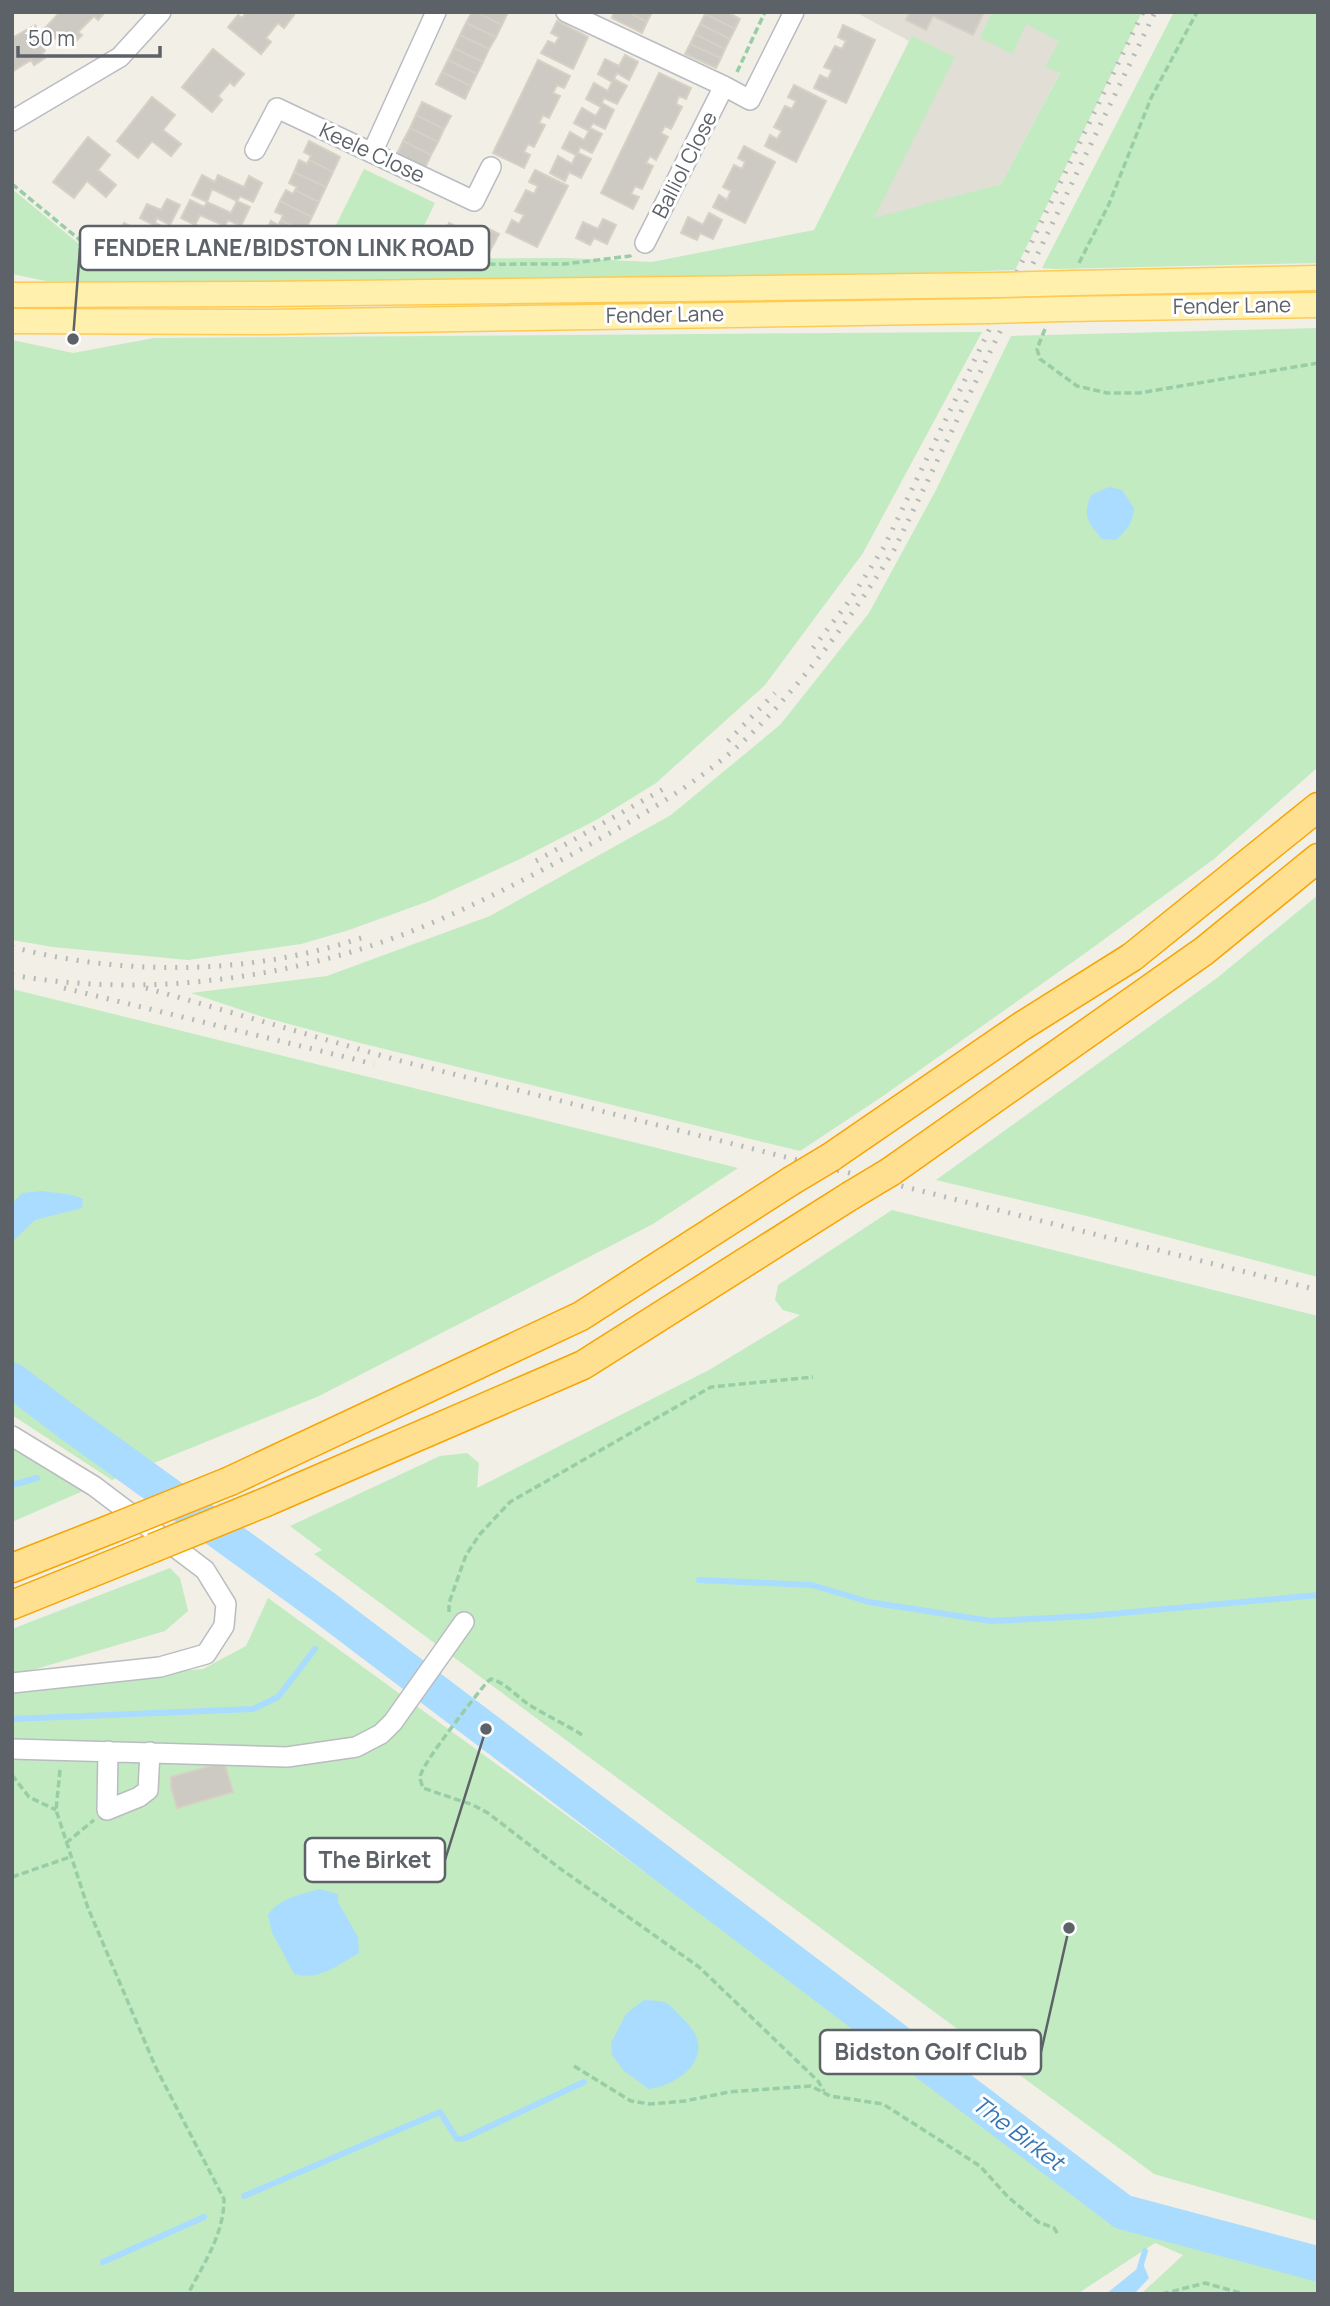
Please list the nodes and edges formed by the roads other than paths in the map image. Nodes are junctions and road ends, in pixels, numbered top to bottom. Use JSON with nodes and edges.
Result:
{"nodes":[{"id":1,"x":161,"y":12,"type":"edge"},
{"id":2,"x":436,"y":12,"type":"edge"},
{"id":3,"x":794,"y":12,"type":"edge"},
{"id":4,"x":567,"y":13,"type":"edge"},
{"id":5,"x":727,"y":88,"type":"junction"},
{"id":6,"x":12,"y":121,"type":"edge"},
{"id":7,"x":255,"y":149,"type":"dead end"},
{"id":8,"x":372,"y":153,"type":"junction"},
{"id":9,"x":491,"y":167,"type":"dead end"},
{"id":10,"x":645,"y":243,"type":"road end"},
{"id":11,"x":1318,"y":278,"type":"edge"},
{"id":12,"x":12,"y":295,"type":"edge"},
{"id":13,"x":1318,"y":305,"type":"edge"},
{"id":14,"x":12,"y":321,"type":"edge"},
{"id":15,"x":1318,"y":807,"type":"edge"},
{"id":16,"x":1318,"y":858,"type":"edge"},
{"id":17,"x":12,"y":1436,"type":"edge"},
{"id":18,"x":116,"y":1527,"type":"junction"},
{"id":19,"x":153,"y":1548,"type":"junction"},
{"id":20,"x":12,"y":1557,"type":"edge"},
{"id":21,"x":12,"y":1568,"type":"edge"},
{"id":22,"x":12,"y":1594,"type":"edge"},
{"id":23,"x":12,"y":1605,"type":"edge"},
{"id":24,"x":464,"y":1622,"type":"dead end"},
{"id":25,"x":12,"y":1683,"type":"edge"},
{"id":26,"x":12,"y":1749,"type":"edge"},
{"id":27,"x":108,"y":1751,"type":"junction"},
{"id":28,"x":150,"y":1752,"type":"junction"}],
"edges":[{"from":1,"to":6,"type":"street"},
{"from":2,"to":8,"type":"street"},
{"from":3,"to":5,"type":"street","name":"Balliol Close"},
{"from":4,"to":5,"type":"street","name":"Balliol Close"},
{"from":5,"to":10,"type":"street","name":"Balliol Close"},
{"from":7,"to":8,"type":"street","name":"Keele Close"},
{"from":8,"to":9,"type":"street","name":"Keele Close"},
{"from":11,"to":12,"type":"main road","name":"Fender Lane","bridge":true},
{"from":13,"to":14,"type":"main road","name":"Fender Lane","bridge":true},
{"from":15,"to":18,"type":"highway","bridge":true},
{"from":16,"to":19,"type":"highway","bridge":true},
{"from":17,"to":25,"type":"street"},
{"from":18,"to":20,"type":"highway"},
{"from":18,"to":21,"type":"highway"},
{"from":19,"to":22,"type":"highway"},
{"from":19,"to":23,"type":"highway"},
{"from":24,"to":28,"type":"street"},
{"from":26,"to":27,"type":"street"},
{"from":27,"to":28,"type":"street"},
{"from":27,"to":28,"type":"street"}]}
